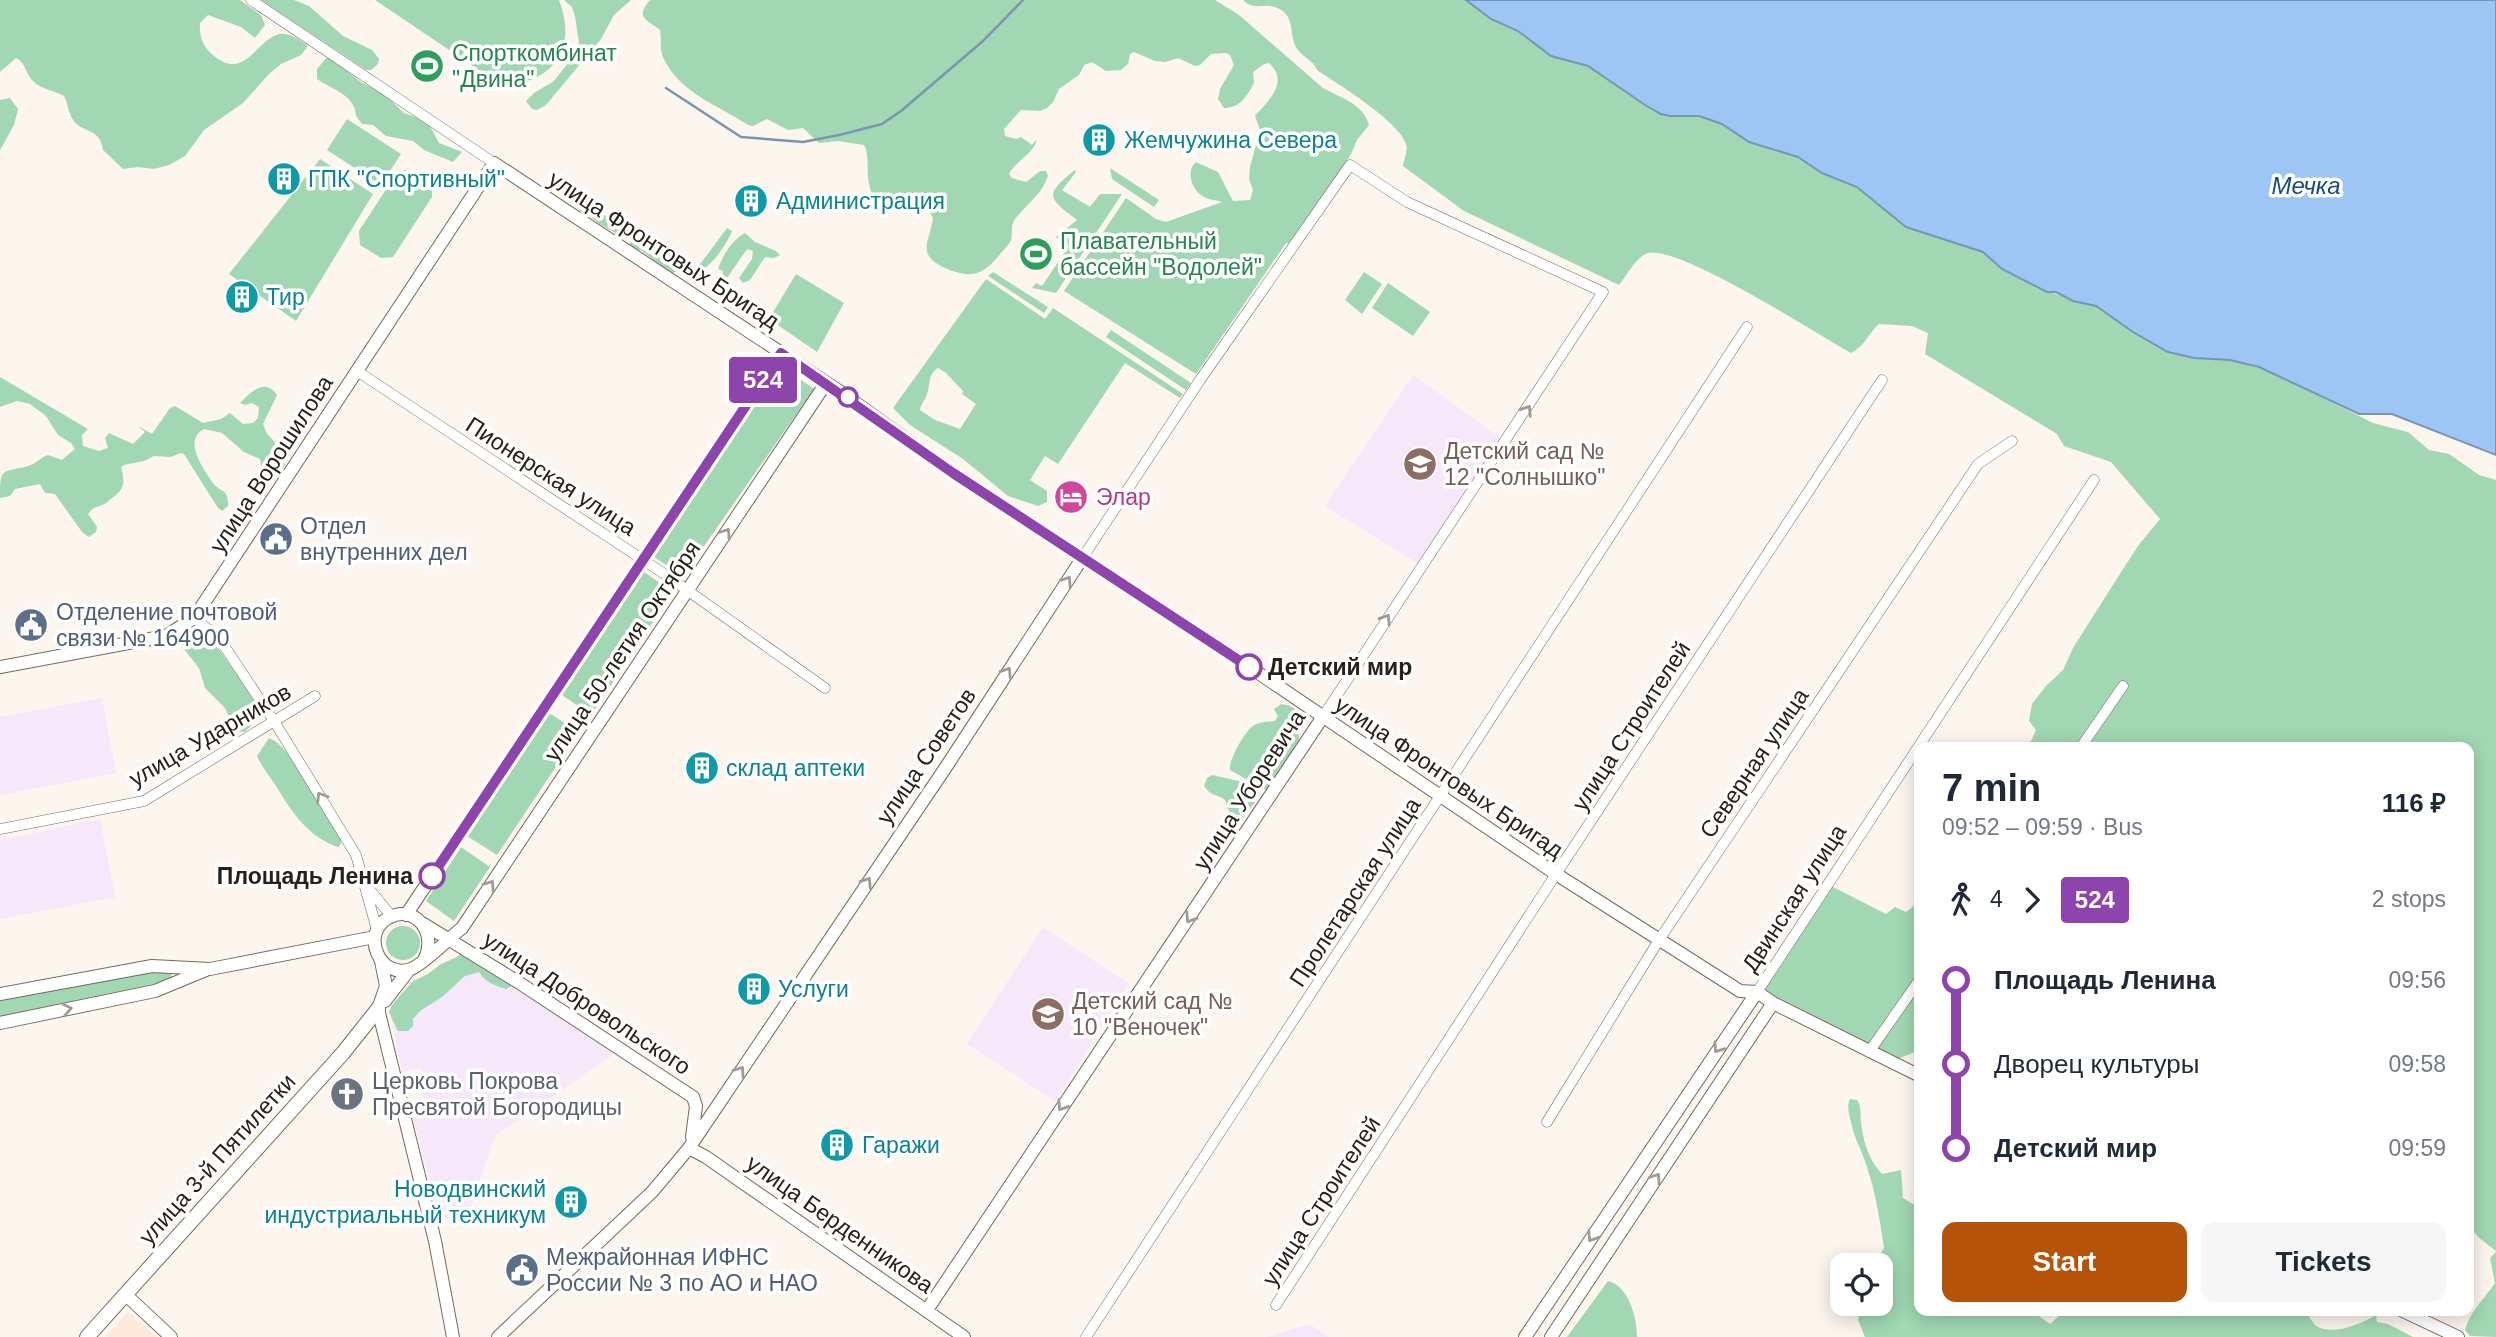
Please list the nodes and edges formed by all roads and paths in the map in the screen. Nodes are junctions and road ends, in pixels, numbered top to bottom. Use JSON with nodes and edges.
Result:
{"nodes":[{"id":1,"x":251,"y":0,"type":"edge"},
{"id":2,"x":494,"y":163,"type":"junction"},
{"id":3,"x":1603,"y":292,"type":"joint"},
{"id":4,"x":1747,"y":327,"type":"dead end"},
{"id":5,"x":781,"y":353,"type":"junction"},
{"id":6,"x":357,"y":371,"type":"junction"},
{"id":7,"x":1882,"y":380,"type":"dead end"},
{"id":8,"x":826,"y":383,"type":"junction"},
{"id":9,"x":2012,"y":441,"type":"dead end"},
{"id":10,"x":2094,"y":480,"type":"dead end"},
{"id":11,"x":1083,"y":557,"type":"junction"},
{"id":12,"x":643,"y":560,"type":"junction"},
{"id":13,"x":688,"y":589,"type":"junction"},
{"id":14,"x":194,"y":618,"type":"junction"},
{"id":15,"x":0,"y":667,"type":"edge"},
{"id":16,"x":2123,"y":686,"type":"dead end"},
{"id":17,"x":825,"y":688,"type":"dead end"},
{"id":18,"x":315,"y":696,"type":"dead end"},
{"id":19,"x":1322,"y":718,"type":"junction"},
{"id":20,"x":274,"y":721,"type":"junction"},
{"id":21,"x":1922,"y":742,"type":"edge"},
{"id":22,"x":2084,"y":742,"type":"edge"},
{"id":23,"x":1914,"y":753,"type":"edge"},
{"id":24,"x":1440,"y":796,"type":"junction"},
{"id":25,"x":0,"y":829,"type":"edge"},
{"id":26,"x":1556,"y":874,"type":"junction"},
{"id":27,"x":363,"y":882,"type":"junction"},
{"id":28,"x":406,"y":915,"type":"junction"},
{"id":29,"x":392,"y":916,"type":"junction"},
{"id":30,"x":422,"y":923,"type":"junction"},
{"id":31,"x":449,"y":938,"type":"junction"},
{"id":32,"x":1659,"y":940,"type":"junction"},
{"id":33,"x":377,"y":944,"type":"junction"},
{"id":34,"x":424,"y":960,"type":"junction"},
{"id":35,"x":210,"y":969,"type":"junction"},
{"id":36,"x":409,"y":970,"type":"junction"},
{"id":37,"x":1914,"y":988,"type":"edge"},
{"id":38,"x":1757,"y":992,"type":"junction"},
{"id":39,"x":0,"y":994,"type":"edge"},
{"id":40,"x":1773,"y":1003,"type":"junction"},
{"id":41,"x":379,"y":1009,"type":"junction"},
{"id":42,"x":0,"y":1023,"type":"edge"},
{"id":43,"x":1870,"y":1052,"type":"junction"},
{"id":44,"x":1914,"y":1073,"type":"edge"},
{"id":45,"x":692,"y":1097,"type":"junction"},
{"id":46,"x":718,"y":1103,"type":"junction"},
{"id":47,"x":1547,"y":1122,"type":"dead end"},
{"id":48,"x":689,"y":1148,"type":"junction"},
{"id":49,"x":125,"y":1294,"type":"junction"},
{"id":50,"x":1276,"y":1305,"type":"dead end"},
{"id":51,"x":927,"y":1310,"type":"junction"},
{"id":52,"x":2414,"y":1316,"type":"edge"},
{"id":53,"x":87,"y":1337,"type":"edge"},
{"id":54,"x":171,"y":1337,"type":"edge"},
{"id":55,"x":453,"y":1337,"type":"edge"},
{"id":56,"x":498,"y":1337,"type":"edge"},
{"id":57,"x":964,"y":1337,"type":"edge"},
{"id":58,"x":1086,"y":1337,"type":"edge"},
{"id":59,"x":1525,"y":1337,"type":"edge"},
{"id":60,"x":1551,"y":1337,"type":"edge"},
{"id":61,"x":2458,"y":1337,"type":"edge"}],
"edges":[{"from":1,"to":2,"type":"street","name":"улица Фронтовых Бригад"},
{"from":2,"to":5,"type":"main road","name":"улица Фронтовых Бригад"},
{"from":2,"to":6,"type":"main road","name":"улица Ворошилова"},
{"from":3,"to":11,"type":"street","name":"улица Советов"},
{"from":19,"to":3,"type":"street","name":"улица Уборевича","one_way":true},
{"from":4,"to":24,"type":"street","name":"Пролетарская улица"},
{"from":5,"to":8,"type":"main road","name":"улица Фронтовых Бригад"},
{"from":5,"to":12,"type":"main road","name":"улица 50-летия Октября"},
{"from":6,"to":12,"type":"street","name":"Пионерская улица"},
{"from":6,"to":14,"type":"main road","name":"улица Ворошилова"},
{"from":7,"to":26,"type":"street","name":"улица Строителей"},
{"from":8,"to":11,"type":"main road","name":"улица Фронтовых Бригад"},
{"from":13,"to":8,"type":"main road","name":"улица 50-летия Октября","one_way":true},
{"from":9,"to":32,"type":"street","name":"Северная улица"},
{"from":10,"to":21,"type":"street","name":"Двинская улица"},
{"from":11,"to":19,"type":"main road","name":"улица Фронтовых Бригад"},
{"from":46,"to":11,"type":"main road","name":"улица Советов","one_way":true},
{"from":12,"to":13,"type":"street","name":"Пионерская улица"},
{"from":12,"to":28,"type":"main road","name":"улица 50-летия Октября"},
{"from":13,"to":17,"type":"street","name":"Пионерская улица"},
{"from":31,"to":13,"type":"main road","name":"улица 50-летия Октября","one_way":true},
{"from":14,"to":15,"type":"main road","name":"улица Ворошилова"},
{"from":14,"to":20,"type":"street"},
{"from":16,"to":22,"type":"street"},
{"from":18,"to":20,"type":"street","name":"улица Ударников"},
{"from":19,"to":24,"type":"main road","name":"улица Фронтовых Бригад"},
{"from":19,"to":51,"type":"main road","name":"улица Уборевича","one_way":true},
{"from":20,"to":25,"type":"street","name":"улица Ударников"},
{"from":27,"to":20,"type":"street","one_way":true},
{"from":23,"to":38,"type":"street","name":"Двинская улица"},
{"from":24,"to":26,"type":"main road","name":"улица Фронтовых Бригад"},
{"from":24,"to":58,"type":"street","name":"Пролетарская улица"},
{"from":26,"to":32,"type":"main road","name":"улица Фронтовых Бригад"},
{"from":26,"to":50,"type":"street","name":"улица Строителей"},
{"from":27,"to":29,"type":"street"},
{"from":27,"to":33,"type":"street"},
{"from":28,"to":29,"type":"main road"},
{"from":28,"to":30,"type":"main road"},
{"from":29,"to":33,"type":"main road"},
{"from":30,"to":31,"type":"main road","name":"улица Добровольского"},
{"from":30,"to":34,"type":"main road"},
{"from":31,"to":34,"type":"main road","name":"улица 50-летия Октября"},
{"from":31,"to":45,"type":"main road","name":"улица Добровольского"},
{"from":32,"to":38,"type":"main road","name":"улица Фронтовых Бригад"},
{"from":32,"to":47,"type":"street","name":"Северная улица"},
{"from":33,"to":35,"type":"main road"},
{"from":33,"to":36,"type":"main road"},
{"from":33,"to":41,"type":"main road"},
{"from":34,"to":36,"type":"main road"},
{"from":35,"to":39,"type":"main road"},
{"from":42,"to":35,"type":"main road","one_way":true},
{"from":36,"to":41,"type":"main road"},
{"from":37,"to":43,"type":"street"},
{"from":38,"to":40,"type":"main road","name":"улица Фронтовых Бригад"},
{"from":38,"to":59,"type":"main road","name":"Двинская улица","one_way":true},
{"from":40,"to":43,"type":"main road","name":"улица Фронтовых Бригад"},
{"from":60,"to":40,"type":"main road","name":"Двинская улица","one_way":true},
{"from":41,"to":49,"type":"main road","name":"улица 3-й Пятилетки"},
{"from":41,"to":55,"type":"main road"},
{"from":43,"to":44,"type":"main road","name":"улица Фронтовых Бригад"},
{"from":45,"to":46,"type":"main road"},
{"from":45,"to":48,"type":"main road","name":"улица Добровольского"},
{"from":46,"to":48,"type":"main road","name":"улица Советов"},
{"from":48,"to":51,"type":"main road","name":"улица Берденникова"},
{"from":48,"to":56,"type":"main road","name":"улица Советов"},
{"from":49,"to":53,"type":"main road","name":"улица 3-й Пятилетки"},
{"from":49,"to":54,"type":"main road"},
{"from":51,"to":57,"type":"main road","name":"улица Берденникова"},
{"from":52,"to":61,"type":"main road"}]}
